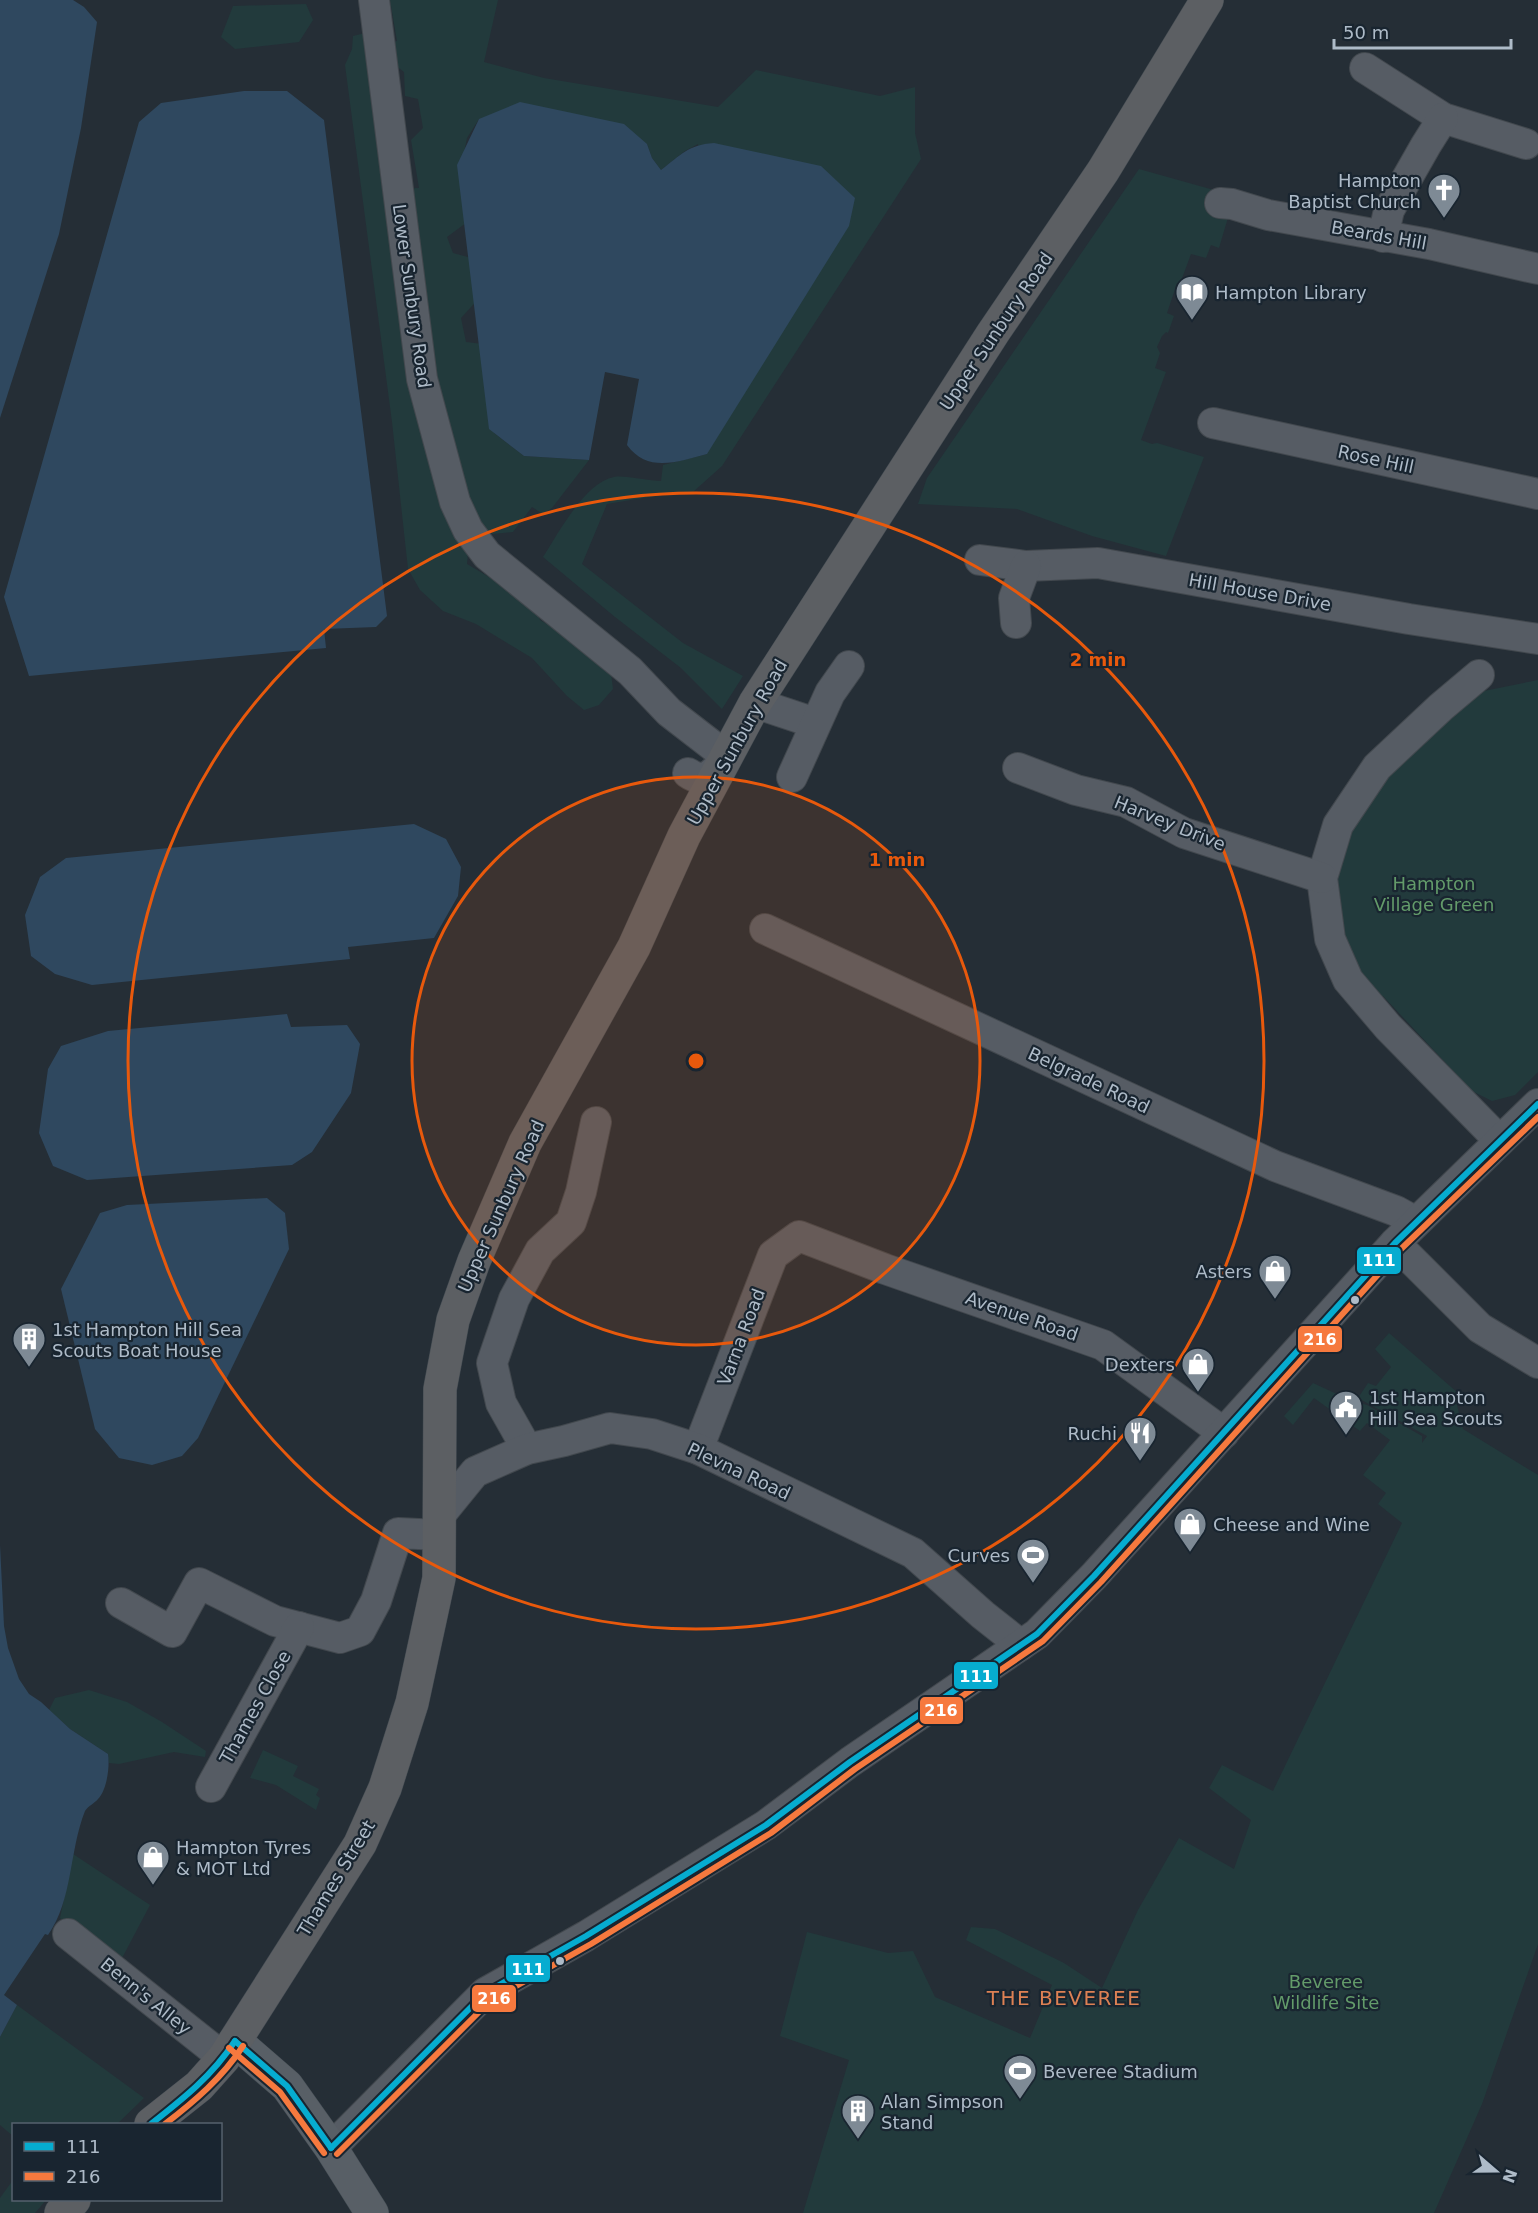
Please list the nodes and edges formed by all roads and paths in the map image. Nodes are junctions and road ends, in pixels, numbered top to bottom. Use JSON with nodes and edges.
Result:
{"nodes":[{"id":1,"x":374,"y":0,"type":"edge"},
{"id":2,"x":1207,"y":0,"type":"edge"},
{"id":3,"x":1365,"y":68,"type":"dead end"},
{"id":4,"x":1443,"y":118,"type":"junction"},
{"id":5,"x":1526,"y":144,"type":"dead end"},
{"id":6,"x":1220,"y":203,"type":"dead end"},
{"id":7,"x":1383,"y":237,"type":"junction"},
{"id":8,"x":1538,"y":268,"type":"edge"},
{"id":9,"x":1214,"y":423,"type":"dead end"},
{"id":10,"x":1538,"y":494,"type":"edge"},
{"id":11,"x":980,"y":560,"type":"dead end"},
{"id":12,"x":1026,"y":566,"type":"junction"},
{"id":13,"x":1016,"y":623,"type":"dead end"},
{"id":14,"x":1538,"y":639,"type":"edge"},
{"id":15,"x":849,"y":666,"type":"dead end"},
{"id":16,"x":1479,"y":675,"type":"dead end"},
{"id":17,"x":755,"y":703,"type":"junction"},
{"id":18,"x":669,"y":712,"type":"junction"},
{"id":19,"x":815,"y":723,"type":"junction"},
{"id":20,"x":726,"y":756,"type":"junction"},
{"id":21,"x":1018,"y":768,"type":"dead end"},
{"id":22,"x":688,"y":773,"type":"junction"},
{"id":23,"x":792,"y":777,"type":"dead end"},
{"id":24,"x":692,"y":822,"type":"junction"},
{"id":25,"x":1322,"y":878,"type":"junction"},
{"id":26,"x":765,"y":930,"type":"dead end"},
{"id":27,"x":1538,"y":1104,"type":"edge"},
{"id":28,"x":596,"y":1122,"type":"dead end"},
{"id":29,"x":1499,"y":1140,"type":"junction"},
{"id":30,"x":1416,"y":1222,"type":"junction"},
{"id":31,"x":799,"y":1236,"type":"joint"},
{"id":32,"x":1395,"y":1244,"type":"junction"},
{"id":33,"x":1538,"y":1363,"type":"edge"},
{"id":34,"x":1224,"y":1433,"type":"junction"},
{"id":35,"x":527,"y":1449,"type":"junction"},
{"id":36,"x":698,"y":1449,"type":"junction"},
{"id":37,"x":440,"y":1525,"type":"junction"},
{"id":38,"x":121,"y":1603,"type":"dead end"},
{"id":39,"x":299,"y":1627,"type":"junction"},
{"id":40,"x":1021,"y":1645,"type":"junction"},
{"id":41,"x":211,"y":1787,"type":"dead end"},
{"id":42,"x":68,"y":1934,"type":"dead end"},
{"id":43,"x":229,"y":2050,"type":"junction"},
{"id":44,"x":152,"y":2123,"type":"edge"},
{"id":45,"x":331,"y":2148,"type":"junction"},
{"id":46,"x":72,"y":2201,"type":"edge"},
{"id":47,"x":61,"y":2213,"type":"edge"},
{"id":48,"x":372,"y":2213,"type":"edge"}],
"edges":[{"from":1,"to":18,"type":"street","name":"Lower Sunbury Road"},
{"from":2,"to":17,"type":"highway","name":"Upper Sunbury Road"},
{"from":3,"to":4,"type":"street"},
{"from":4,"to":5,"type":"street"},
{"from":4,"to":7,"type":"street"},
{"from":6,"to":7,"type":"street","name":"Beards Hill"},
{"from":7,"to":8,"type":"street","name":"Beards Hill"},
{"from":9,"to":10,"type":"street","name":"Rose Hill"},
{"from":11,"to":12,"type":"street","name":"Hill House Drive"},
{"from":12,"to":13,"type":"street"},
{"from":12,"to":14,"type":"street","name":"Hill House Drive"},
{"from":15,"to":19,"type":"street"},
{"from":16,"to":25,"type":"street"},
{"from":17,"to":19,"type":"street"},
{"from":17,"to":20,"type":"highway","name":"Upper Sunbury Road"},
{"from":18,"to":20,"type":"street","name":"Lower Sunbury Road"},
{"from":18,"to":22,"type":"street","name":"Lower Sunbury Road"},
{"from":19,"to":23,"type":"street"},
{"from":20,"to":22,"type":"street"},
{"from":20,"to":24,"type":"highway","name":"Upper Sunbury Road"},
{"from":21,"to":25,"type":"street","name":"Harvey Drive"},
{"from":22,"to":24,"type":"street","name":"Lower Sunbury Road"},
{"from":24,"to":37,"type":"highway","name":"Upper Sunbury Road"},
{"from":25,"to":29,"type":"street"},
{"from":26,"to":30,"type":"street","name":"Belgrade Road"},
{"from":27,"to":29,"type":"street"},
{"from":28,"to":35,"type":"street"},
{"from":29,"to":30,"type":"street"},
{"from":30,"to":32,"type":"street"},
{"from":31,"to":34,"type":"street","name":"Avenue Road"},
{"from":31,"to":36,"type":"street","name":"Varna Road"},
{"from":32,"to":33,"type":"street"},
{"from":32,"to":34,"type":"street"},
{"from":34,"to":40,"type":"street"},
{"from":35,"to":36,"type":"street","name":"Plevna Road"},
{"from":35,"to":37,"type":"street","name":"Plevna Road"},
{"from":36,"to":40,"type":"street","name":"Plevna Road"},
{"from":37,"to":39,"type":"street","name":"Thames Close"},
{"from":37,"to":43,"type":"highway","name":"Thames Street"},
{"from":38,"to":39,"type":"street","name":"Thames Close"},
{"from":39,"to":41,"type":"street","name":"Thames Close"},
{"from":40,"to":45,"type":"street"},
{"from":42,"to":43,"type":"street","name":"Benn's Alley"},
{"from":43,"to":44,"type":"highway","name":"Thames Street"},
{"from":43,"to":45,"type":"main road"},
{"from":45,"to":48,"type":"main road"},
{"from":46,"to":47,"type":"highway"}]}
